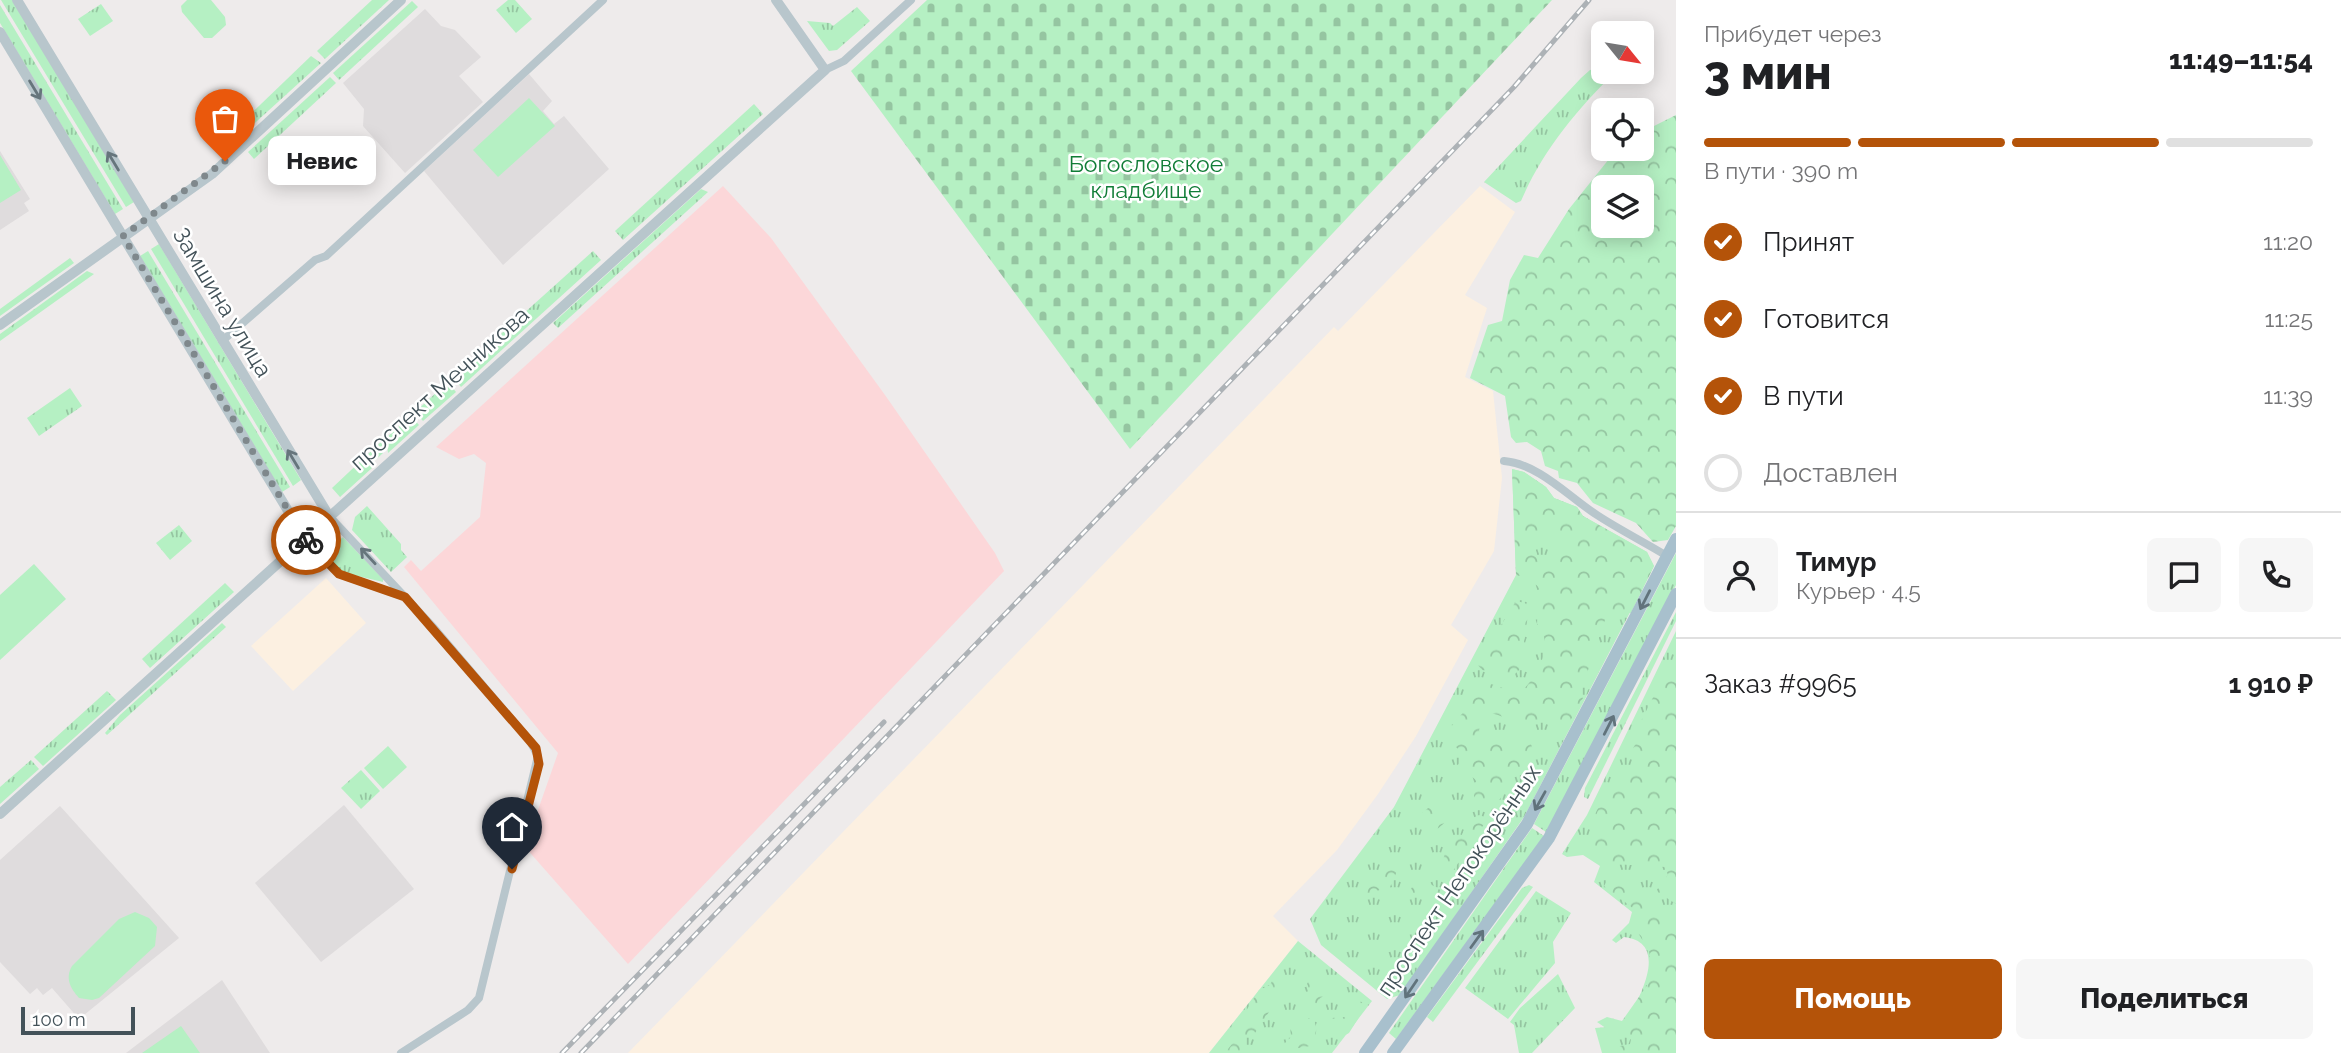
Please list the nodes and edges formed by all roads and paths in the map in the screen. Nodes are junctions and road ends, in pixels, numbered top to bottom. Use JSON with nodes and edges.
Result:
{"nodes":[{"id":1,"x":17,"y":0,"type":"edge"},
{"id":2,"x":401,"y":0,"type":"edge"},
{"id":3,"x":603,"y":0,"type":"edge"},
{"id":4,"x":776,"y":0,"type":"edge"},
{"id":5,"x":911,"y":0,"type":"edge"},
{"id":6,"x":0,"y":32,"type":"edge"},
{"id":7,"x":825,"y":70,"type":"junction"},
{"id":8,"x":149,"y":219,"type":"junction"},
{"id":9,"x":123,"y":236,"type":"junction"},
{"id":10,"x":0,"y":325,"type":"edge"},
{"id":11,"x":222,"y":341,"type":"junction"},
{"id":12,"x":1504,"y":461,"type":"dead end"},
{"id":13,"x":329,"y":516,"type":"junction"},
{"id":14,"x":305,"y":539,"type":"junction"},
{"id":15,"x":1676,"y":539,"type":"edge"},
{"id":16,"x":1667,"y":555,"type":"junction"},
{"id":17,"x":1676,"y":594,"type":"edge"},
{"id":18,"x":405,"y":597,"type":"junction"},
{"id":19,"x":0,"y":814,"type":"edge"},
{"id":20,"x":401,"y":1053,"type":"edge"},
{"id":21,"x":1365,"y":1053,"type":"edge"},
{"id":22,"x":1393,"y":1053,"type":"edge"}],
"edges":[{"from":8,"to":1,"type":"street","name":"Замшина улица","one_way":true},
{"from":2,"to":8,"type":"street"},
{"from":3,"to":11,"type":"street"},
{"from":4,"to":7,"type":"street"},
{"from":5,"to":7,"type":"street","name":"проспект Мечникова"},
{"from":6,"to":9,"type":"street","one_way":true},
{"from":7,"to":13,"type":"street","name":"проспект Мечникова"},
{"from":8,"to":9,"type":"street"},
{"from":8,"to":11,"type":"street","name":"Замшина улица"},
{"from":9,"to":10,"type":"street"},
{"from":9,"to":14,"type":"street"},
{"from":13,"to":11,"type":"street","name":"Замшина улица","one_way":true},
{"from":12,"to":16,"type":"street"},
{"from":13,"to":14,"type":"street","name":"проспект Мечникова"},
{"from":18,"to":13,"type":"street","one_way":true},
{"from":14,"to":18,"type":"street"},
{"from":14,"to":19,"type":"street","name":"проспект Мечникова"},
{"from":15,"to":16,"type":"main road","name":"проспект Непокорённых"},
{"from":16,"to":21,"type":"main road","name":"проспект Непокорённых","one_way":true},
{"from":22,"to":17,"type":"main road","name":"проспект Непокорённых","one_way":true},
{"from":18,"to":20,"type":"street"}]}
